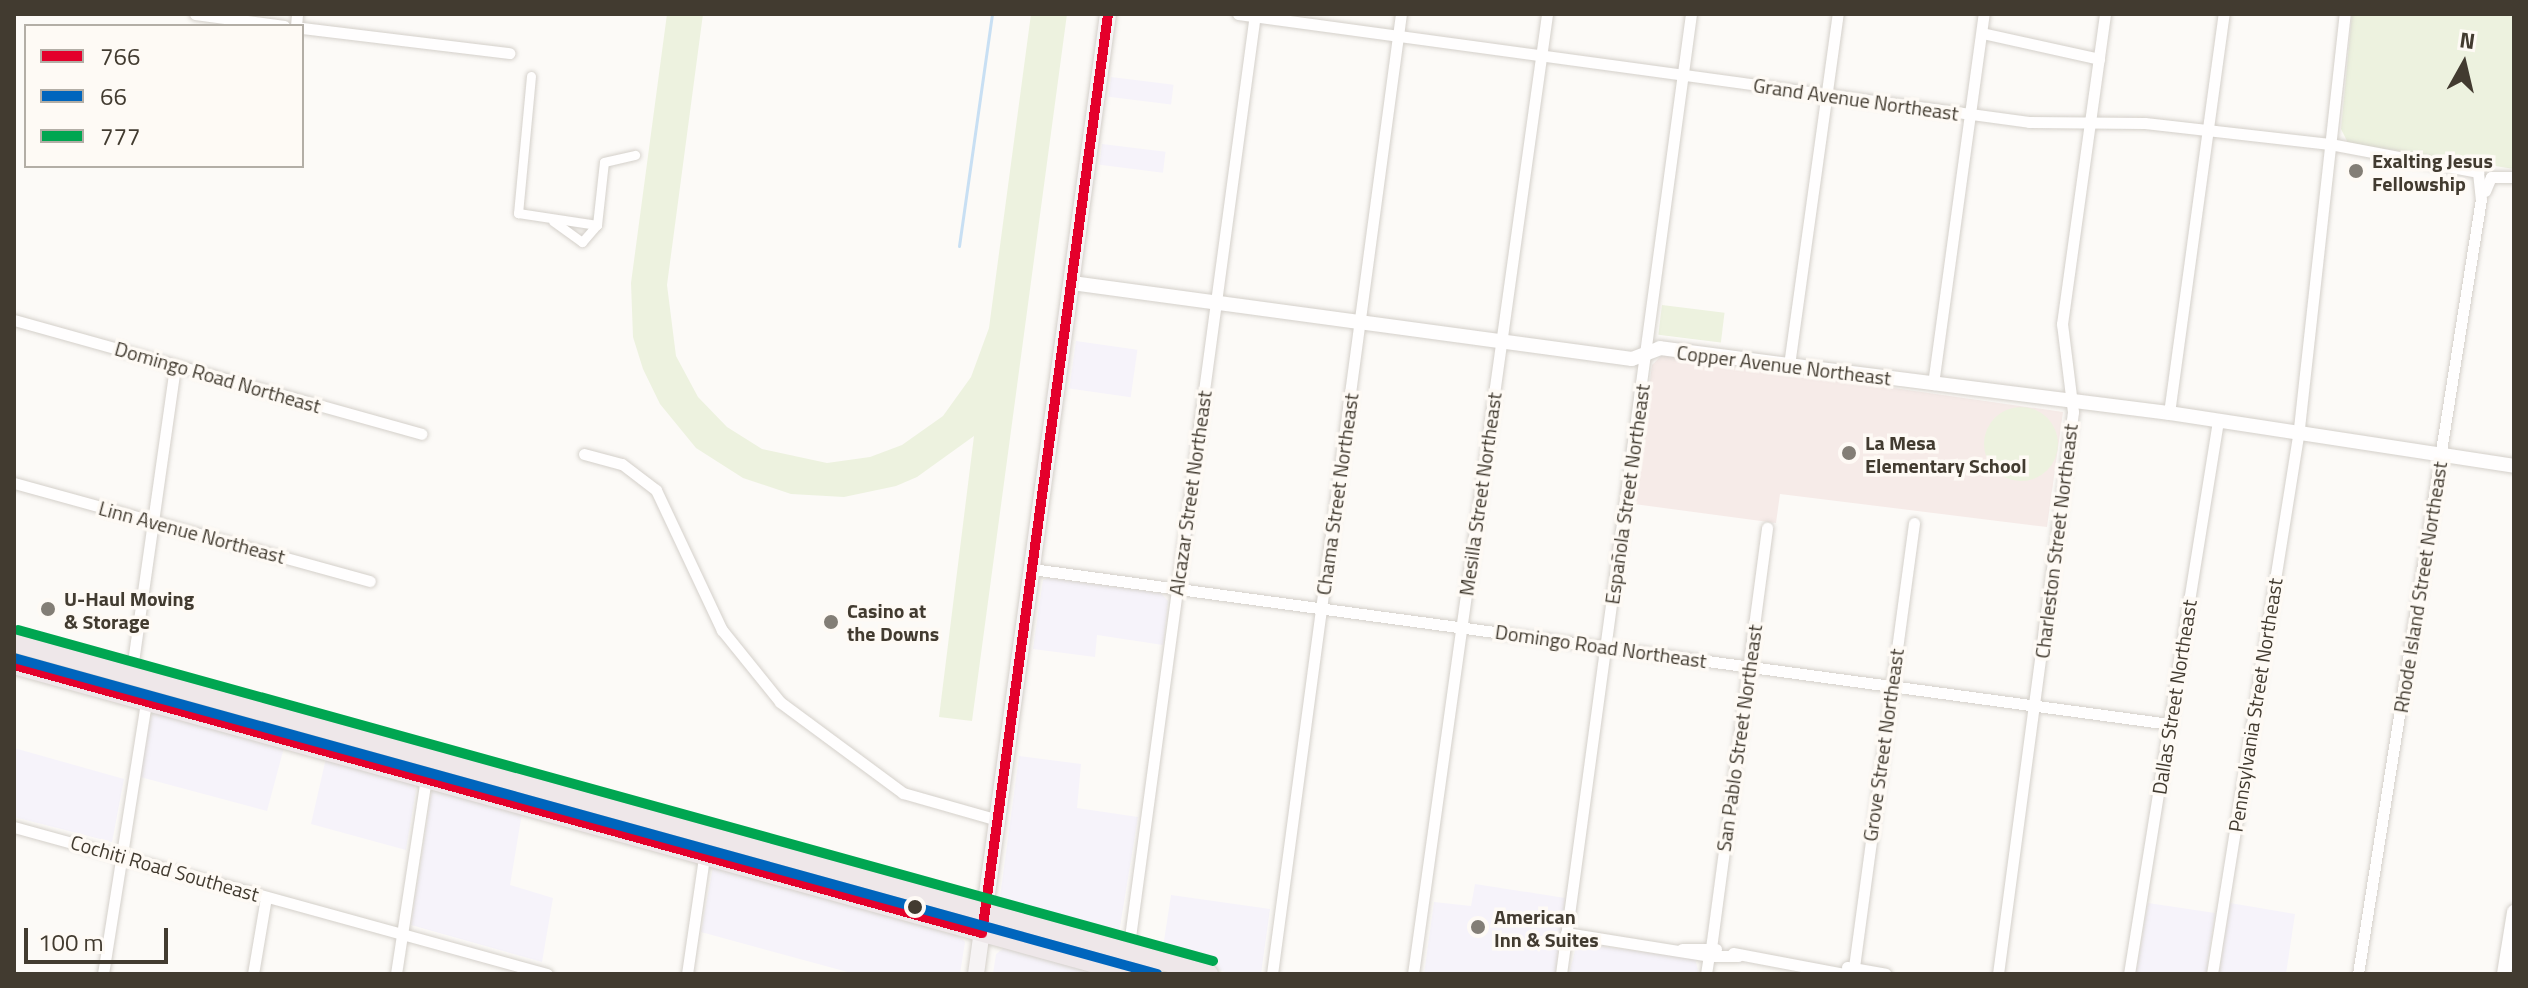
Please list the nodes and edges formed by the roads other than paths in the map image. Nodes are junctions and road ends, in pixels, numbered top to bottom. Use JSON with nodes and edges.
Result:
{"nodes":[{"id":1,"x":195,"y":14,"type":"edge"},
{"id":2,"x":1108,"y":14,"type":"edge"},
{"id":3,"x":1238,"y":14,"type":"edge"},
{"id":4,"x":1401,"y":14,"type":"edge"},
{"id":5,"x":1547,"y":14,"type":"edge"},
{"id":6,"x":1691,"y":14,"type":"edge"},
{"id":7,"x":1838,"y":14,"type":"edge"},
{"id":8,"x":1984,"y":14,"type":"edge"},
{"id":9,"x":2105,"y":14,"type":"edge"},
{"id":10,"x":2224,"y":14,"type":"edge"},
{"id":11,"x":2345,"y":14,"type":"edge"},
{"id":12,"x":1255,"y":15,"type":"edge"},
{"id":13,"x":269,"y":24,"type":"edge"},
{"id":14,"x":304,"y":28,"type":"edge"},
{"id":15,"x":1982,"y":33,"type":"junction"},
{"id":16,"x":1397,"y":36,"type":"junction"},
{"id":17,"x":509,"y":53,"type":"dead end"},
{"id":18,"x":1541,"y":56,"type":"junction"},
{"id":19,"x":2099,"y":59,"type":"junction"},
{"id":20,"x":1683,"y":75,"type":"junction"},
{"id":21,"x":531,"y":76,"type":"dead end"},
{"id":22,"x":1827,"y":95,"type":"junction"},
{"id":23,"x":1969,"y":114,"type":"junction"},
{"id":24,"x":2091,"y":123,"type":"junction"},
{"id":25,"x":2209,"y":130,"type":"junction"},
{"id":26,"x":2330,"y":144,"type":"junction"},
{"id":27,"x":635,"y":155,"type":"dead end"},
{"id":28,"x":2475,"y":170,"type":"joint"},
{"id":29,"x":2514,"y":177,"type":"edge"},
{"id":30,"x":2481,"y":199,"type":"junction"},
{"id":31,"x":546,"y":218,"type":"junction"},
{"id":32,"x":597,"y":225,"type":"junction"},
{"id":33,"x":1072,"y":283,"type":"junction"},
{"id":34,"x":1215,"y":302,"type":"junction"},
{"id":35,"x":14,"y":320,"type":"edge"},
{"id":36,"x":1361,"y":322,"type":"junction"},
{"id":37,"x":1501,"y":342,"type":"junction"},
{"id":38,"x":1646,"y":351,"type":"junction"},
{"id":39,"x":175,"y":365,"type":"junction"},
{"id":40,"x":1789,"y":365,"type":"junction"},
{"id":41,"x":1933,"y":384,"type":"junction"},
{"id":42,"x":2074,"y":403,"type":"junction"},
{"id":43,"x":2169,"y":413,"type":"junction"},
{"id":44,"x":2218,"y":421,"type":"junction"},
{"id":45,"x":2298,"y":432,"type":"junction"},
{"id":46,"x":421,"y":434,"type":"dead end"},
{"id":47,"x":584,"y":454,"type":"dead end"},
{"id":48,"x":2442,"y":455,"type":"junction"},
{"id":49,"x":2514,"y":466,"type":"edge"},
{"id":50,"x":14,"y":483,"type":"edge"},
{"id":51,"x":153,"y":522,"type":"junction"},
{"id":52,"x":1914,"y":523,"type":"dead end"},
{"id":53,"x":1767,"y":528,"type":"dead end"},
{"id":54,"x":1032,"y":569,"type":"junction"},
{"id":55,"x":370,"y":581,"type":"dead end"},
{"id":56,"x":1177,"y":589,"type":"junction"},
{"id":57,"x":1321,"y":609,"type":"junction"},
{"id":58,"x":1461,"y":628,"type":"junction"},
{"id":59,"x":14,"y":643,"type":"edge"},
{"id":60,"x":1606,"y":647,"type":"junction"},
{"id":61,"x":14,"y":665,"type":"edge"},
{"id":62,"x":1749,"y":666,"type":"junction"},
{"id":63,"x":131,"y":676,"type":"junction"},
{"id":64,"x":1891,"y":685,"type":"junction"},
{"id":65,"x":146,"y":701,"type":"junction"},
{"id":66,"x":2035,"y":705,"type":"junction"},
{"id":67,"x":2170,"y":724,"type":"junction"},
{"id":68,"x":426,"y":779,"type":"junction"},
{"id":69,"x":998,"y":820,"type":"junction"},
{"id":70,"x":14,"y":827,"type":"edge"},
{"id":71,"x":122,"y":856,"type":"junction"},
{"id":72,"x":704,"y":857,"type":"junction"},
{"id":73,"x":266,"y":897,"type":"junction"},
{"id":74,"x":2514,"y":912,"type":"edge"},
{"id":75,"x":985,"y":914,"type":"junction"},
{"id":76,"x":982,"y":933,"type":"junction"},
{"id":77,"x":1566,"y":933,"type":"junction"},
{"id":78,"x":402,"y":934,"type":"junction"},
{"id":79,"x":1128,"y":952,"type":"junction"},
{"id":80,"x":1710,"y":952,"type":"junction"},
{"id":81,"x":1849,"y":971,"type":"edge"},
{"id":82,"x":1122,"y":973,"type":"edge"},
{"id":83,"x":103,"y":974,"type":"edge"},
{"id":84,"x":253,"y":974,"type":"edge"},
{"id":85,"x":396,"y":974,"type":"edge"},
{"id":86,"x":547,"y":974,"type":"edge"},
{"id":87,"x":687,"y":974,"type":"edge"},
{"id":88,"x":976,"y":974,"type":"edge"},
{"id":89,"x":1209,"y":974,"type":"edge"},
{"id":90,"x":1272,"y":974,"type":"edge"},
{"id":91,"x":1413,"y":974,"type":"edge"},
{"id":92,"x":1561,"y":974,"type":"edge"},
{"id":93,"x":1706,"y":974,"type":"edge"},
{"id":94,"x":1885,"y":974,"type":"edge"},
{"id":95,"x":1998,"y":974,"type":"edge"},
{"id":96,"x":2129,"y":974,"type":"edge"},
{"id":97,"x":2212,"y":974,"type":"edge"},
{"id":98,"x":2358,"y":974,"type":"edge"},
{"id":99,"x":2504,"y":974,"type":"edge"}],
"edges":[{"from":1,"to":13,"type":"street"},
{"from":2,"to":33,"type":"main road"},
{"from":3,"to":12,"type":"street","name":"Grand Avenue Northeast"},
{"from":4,"to":16,"type":"street","name":"Chama Street Northeast"},
{"from":5,"to":18,"type":"street","name":"Mesilla Street Northeast"},
{"from":6,"to":20,"type":"street","name":"Española Street Northeast"},
{"from":7,"to":22,"type":"street"},
{"from":8,"to":15,"type":"street"},
{"from":9,"to":19,"type":"street","name":"Charleston Street Northeast"},
{"from":10,"to":25,"type":"street"},
{"from":11,"to":26,"type":"street","name":"Pennsylvania Street Northeast"},
{"from":12,"to":16,"type":"street","name":"Grand Avenue Northeast"},
{"from":12,"to":34,"type":"street","name":"Alcazar Street Northeast"},
{"from":14,"to":17,"type":"street"},
{"from":15,"to":19,"type":"street"},
{"from":15,"to":23,"type":"street"},
{"from":16,"to":18,"type":"street","name":"Grand Avenue Northeast"},
{"from":16,"to":36,"type":"street","name":"Chama Street Northeast"},
{"from":18,"to":20,"type":"street","name":"Grand Avenue Northeast"},
{"from":18,"to":37,"type":"street","name":"Mesilla Street Northeast"},
{"from":19,"to":24,"type":"street","name":"Charleston Street Northeast"},
{"from":20,"to":22,"type":"street","name":"Grand Avenue Northeast"},
{"from":20,"to":38,"type":"street","name":"Española Street Northeast"},
{"from":21,"to":31,"type":"street"},
{"from":22,"to":23,"type":"street","name":"Grand Avenue Northeast"},
{"from":22,"to":40,"type":"street"},
{"from":23,"to":24,"type":"street","name":"Grand Avenue Northeast"},
{"from":23,"to":41,"type":"street"},
{"from":24,"to":25,"type":"street","name":"Grand Avenue Northeast"},
{"from":24,"to":42,"type":"street","name":"Charleston Street Northeast"},
{"from":25,"to":26,"type":"street","name":"Grand Avenue Northeast"},
{"from":25,"to":43,"type":"street"},
{"from":26,"to":28,"type":"street","name":"Grand Avenue Northeast"},
{"from":26,"to":45,"type":"street","name":"Pennsylvania Street Northeast"},
{"from":27,"to":32,"type":"street"},
{"from":28,"to":30,"type":"street","name":"Rhode Island Street Northeast"},
{"from":29,"to":30,"type":"street","name":"Rhode Island Street Northeast"},
{"from":30,"to":48,"type":"street","name":"Rhode Island Street Northeast"},
{"from":31,"to":32,"type":"street"},
{"from":31,"to":32,"type":"street"},
{"from":33,"to":34,"type":"street","name":"Copper Avenue Northeast"},
{"from":33,"to":54,"type":"main road"},
{"from":34,"to":36,"type":"street","name":"Copper Avenue Northeast"},
{"from":34,"to":56,"type":"street","name":"Alcazar Street Northeast"},
{"from":35,"to":39,"type":"street","name":"Domingo Road Northeast"},
{"from":36,"to":37,"type":"street","name":"Copper Avenue Northeast"},
{"from":36,"to":57,"type":"street","name":"Chama Street Northeast"},
{"from":37,"to":38,"type":"street","name":"Copper Avenue Northeast"},
{"from":37,"to":58,"type":"street","name":"Mesilla Street Northeast"},
{"from":38,"to":40,"type":"street","name":"Copper Avenue Northeast"},
{"from":38,"to":60,"type":"street","name":"Española Street Northeast"},
{"from":39,"to":46,"type":"street","name":"Domingo Road Northeast"},
{"from":39,"to":51,"type":"street"},
{"from":40,"to":41,"type":"street","name":"Copper Avenue Northeast"},
{"from":41,"to":42,"type":"street","name":"Copper Avenue Northeast"},
{"from":42,"to":43,"type":"street","name":"Copper Avenue Northeast"},
{"from":42,"to":66,"type":"street","name":"Charleston Street Northeast"},
{"from":43,"to":44,"type":"street","name":"Copper Avenue Northeast"},
{"from":44,"to":45,"type":"street","name":"Copper Avenue Northeast"},
{"from":44,"to":67,"type":"street","name":"Dallas Street Northeast"},
{"from":45,"to":48,"type":"street","name":"Copper Avenue Northeast"},
{"from":45,"to":97,"type":"street","name":"Pennsylvania Street Northeast"},
{"from":47,"to":69,"type":"street"},
{"from":48,"to":49,"type":"street","name":"Copper Avenue Northeast"},
{"from":48,"to":98,"type":"street","name":"Rhode Island Street Northeast"},
{"from":50,"to":51,"type":"street","name":"Linn Avenue Northeast"},
{"from":51,"to":55,"type":"street","name":"Linn Avenue Northeast"},
{"from":51,"to":63,"type":"street"},
{"from":52,"to":64,"type":"street","name":"Grove Street Northeast"},
{"from":53,"to":62,"type":"street","name":"San Pablo Street Northeast"},
{"from":54,"to":56,"type":"street","name":"Domingo Road Northeast"},
{"from":54,"to":69,"type":"main road"},
{"from":56,"to":57,"type":"street","name":"Domingo Road Northeast"},
{"from":56,"to":79,"type":"street","name":"Alcazar Street Northeast"},
{"from":57,"to":58,"type":"street","name":"Domingo Road Northeast"},
{"from":57,"to":90,"type":"street","name":"Chama Street Northeast"},
{"from":58,"to":60,"type":"street","name":"Domingo Road Northeast"},
{"from":58,"to":91,"type":"street","name":"Mesilla Street Northeast"},
{"from":59,"to":63,"type":"main road"},
{"from":60,"to":62,"type":"street","name":"Domingo Road Northeast"},
{"from":60,"to":77,"type":"street","name":"Española Street Northeast"},
{"from":61,"to":65,"type":"main road"},
{"from":62,"to":64,"type":"street","name":"Domingo Road Northeast"},
{"from":62,"to":80,"type":"street","name":"San Pablo Street Northeast"},
{"from":63,"to":75,"type":"main road"},
{"from":64,"to":66,"type":"street","name":"Domingo Road Northeast"},
{"from":64,"to":81,"type":"street","name":"Grove Street Northeast"},
{"from":65,"to":68,"type":"main road"},
{"from":65,"to":71,"type":"street"},
{"from":66,"to":67,"type":"street","name":"Domingo Road Northeast"},
{"from":66,"to":95,"type":"street","name":"Charleston Street Northeast"},
{"from":67,"to":96,"type":"street","name":"Dallas Street Northeast"},
{"from":68,"to":72,"type":"main road"},
{"from":68,"to":78,"type":"street"},
{"from":69,"to":75,"type":"main road"},
{"from":70,"to":71,"type":"street","name":"Cochiti Road Southeast"},
{"from":71,"to":73,"type":"street","name":"Cochiti Road Southeast"},
{"from":71,"to":83,"type":"street"},
{"from":72,"to":76,"type":"main road"},
{"from":72,"to":87,"type":"street"},
{"from":73,"to":78,"type":"street","name":"Cochiti Road Southeast"},
{"from":73,"to":84,"type":"street"},
{"from":74,"to":99,"type":"street"},
{"from":75,"to":76,"type":"main road"},
{"from":75,"to":79,"type":"main road"},
{"from":76,"to":82,"type":"main road"},
{"from":76,"to":88,"type":"main road"},
{"from":77,"to":80,"type":"street"},
{"from":77,"to":92,"type":"street","name":"Española Street Northeast"},
{"from":78,"to":85,"type":"street"},
{"from":78,"to":86,"type":"street","name":"Cochiti Road Southeast"},
{"from":79,"to":82,"type":"street","name":"Alcazar Street Northeast"},
{"from":79,"to":89,"type":"main road"},
{"from":80,"to":81,"type":"street"},
{"from":80,"to":93,"type":"street","name":"San Pablo Street Northeast"},
{"from":81,"to":94,"type":"street"}]}
